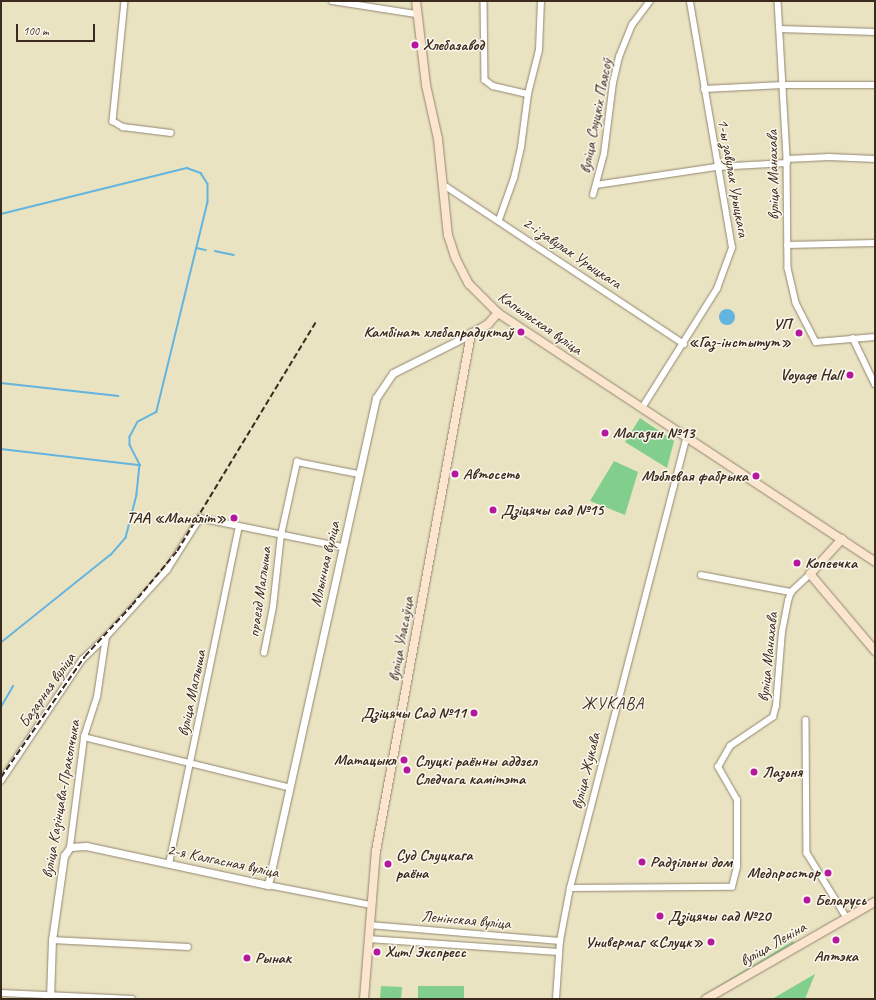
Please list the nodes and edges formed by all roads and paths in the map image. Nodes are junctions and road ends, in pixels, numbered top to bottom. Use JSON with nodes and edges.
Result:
{"nodes":[{"id":1,"x":125,"y":1,"type":"edge"},
{"id":2,"x":332,"y":1,"type":"edge"},
{"id":3,"x":416,"y":1,"type":"edge"},
{"id":4,"x":484,"y":1,"type":"edge"},
{"id":5,"x":541,"y":1,"type":"edge"},
{"id":6,"x":650,"y":1,"type":"edge"},
{"id":7,"x":690,"y":1,"type":"edge"},
{"id":8,"x":778,"y":1,"type":"edge"},
{"id":9,"x":416,"y":14,"type":"junction"},
{"id":10,"x":780,"y":29,"type":"junction"},
{"id":11,"x":875,"y":32,"type":"edge"},
{"id":12,"x":784,"y":85,"type":"junction"},
{"id":13,"x":875,"y":85,"type":"edge"},
{"id":14,"x":704,"y":89,"type":"junction"},
{"id":15,"x":528,"y":94,"type":"junction"},
{"id":16,"x":171,"y":133,"type":"dead end"},
{"id":17,"x":875,"y":158,"type":"edge"},
{"id":18,"x":787,"y":161,"type":"junction"},
{"id":19,"x":716,"y":168,"type":"junction"},
{"id":20,"x":444,"y":186,"type":"junction"},
{"id":21,"x":596,"y":186,"type":"junction"},
{"id":22,"x":593,"y":195,"type":"dead end"},
{"id":23,"x":499,"y":220,"type":"junction"},
{"id":24,"x":875,"y":243,"type":"edge"},
{"id":25,"x":787,"y":245,"type":"junction"},
{"id":26,"x":498,"y":313,"type":"junction"},
{"id":27,"x":471,"y":334,"type":"junction"},
{"id":28,"x":875,"y":337,"type":"edge"},
{"id":29,"x":853,"y":338,"type":"junction"},
{"id":30,"x":684,"y":344,"type":"junction"},
{"id":31,"x":875,"y":384,"type":"edge"},
{"id":32,"x":642,"y":408,"type":"junction"},
{"id":33,"x":687,"y":436,"type":"junction"},
{"id":34,"x":359,"y":474,"type":"junction"},
{"id":35,"x":239,"y":527,"type":"junction"},
{"id":36,"x":281,"y":535,"type":"junction"},
{"id":37,"x":842,"y":539,"type":"junction"},
{"id":38,"x":343,"y":547,"type":"junction"},
{"id":39,"x":875,"y":562,"type":"edge"},
{"id":40,"x":701,"y":574,"type":"dead end"},
{"id":41,"x":810,"y":574,"type":"junction"},
{"id":42,"x":791,"y":592,"type":"junction"},
{"id":43,"x":106,"y":637,"type":"junction"},
{"id":44,"x":875,"y":651,"type":"edge"},
{"id":45,"x":264,"y":653,"type":"dead end"},
{"id":46,"x":806,"y":720,"type":"dead end"},
{"id":47,"x":84,"y":736,"type":"junction"},
{"id":48,"x":191,"y":764,"type":"junction"},
{"id":49,"x":1,"y":781,"type":"edge"},
{"id":50,"x":288,"y":787,"type":"junction"},
{"id":51,"x":70,"y":847,"type":"junction"},
{"id":52,"x":169,"y":864,"type":"junction"},
{"id":53,"x":268,"y":885,"type":"junction"},
{"id":54,"x":570,"y":888,"type":"junction"},
{"id":55,"x":875,"y":902,"type":"edge"},
{"id":56,"x":370,"y":905,"type":"junction"},
{"id":57,"x":847,"y":918,"type":"junction"},
{"id":58,"x":369,"y":925,"type":"junction"},
{"id":59,"x":368,"y":938,"type":"junction"},
{"id":60,"x":52,"y":940,"type":"junction"},
{"id":61,"x":560,"y":941,"type":"junction"},
{"id":62,"x":188,"y":947,"type":"dead end"},
{"id":63,"x":559,"y":952,"type":"junction"},
{"id":64,"x":1,"y":993,"type":"edge"},
{"id":65,"x":50,"y":997,"type":"edge"},
{"id":66,"x":128,"y":999,"type":"edge"},
{"id":67,"x":132,"y":999,"type":"edge"},
{"id":68,"x":364,"y":999,"type":"edge"},
{"id":69,"x":556,"y":999,"type":"edge"},
{"id":70,"x":706,"y":999,"type":"edge"}],
"edges":[{"from":1,"to":16,"type":"street"},
{"from":2,"to":9,"type":"street"},
{"from":3,"to":9,"type":"main road","name":"Капыльская вуліца"},
{"from":4,"to":15,"type":"street"},
{"from":5,"to":15,"type":"street"},
{"from":6,"to":21,"type":"street","name":"вуліца Слуцкіх Паясоў"},
{"from":7,"to":14,"type":"street","name":"1-ы завулак Урыцкага"},
{"from":8,"to":10,"type":"street","name":"вуліца Манахава"},
{"from":9,"to":20,"type":"main road","name":"Капыльская вуліца"},
{"from":10,"to":11,"type":"street"},
{"from":10,"to":12,"type":"street","name":"вуліца Манахава"},
{"from":12,"to":13,"type":"street"},
{"from":12,"to":14,"type":"street"},
{"from":12,"to":18,"type":"street","name":"вуліца Манахава"},
{"from":14,"to":19,"type":"street","name":"1-ы завулак Урыцкага"},
{"from":15,"to":23,"type":"street"},
{"from":17,"to":18,"type":"street"},
{"from":18,"to":19,"type":"street"},
{"from":18,"to":25,"type":"street","name":"вуліца Манахава"},
{"from":19,"to":21,"type":"street"},
{"from":19,"to":30,"type":"street","name":"1-ы завулак Урыцкага"},
{"from":20,"to":23,"type":"street","name":"2-і завулак Урыцкага"},
{"from":20,"to":26,"type":"main road","name":"Капыльская вуліца"},
{"from":21,"to":22,"type":"street","name":"вуліца Слуцкіх Паясоў"},
{"from":23,"to":30,"type":"street","name":"2-і завулак Урыцкага"},
{"from":24,"to":25,"type":"street"},
{"from":25,"to":29,"type":"street","name":"вуліца Манахава"},
{"from":26,"to":27,"type":"main road","name":"Млынная вуліца"},
{"from":26,"to":32,"type":"main road","name":"Капыльская вуліца"},
{"from":27,"to":34,"type":"street","name":"Млынная вуліца"},
{"from":27,"to":56,"type":"main road","name":"вуліца Уласаўца"},
{"from":28,"to":29,"type":"street"},
{"from":29,"to":31,"type":"street"},
{"from":30,"to":32,"type":"street","name":"1-ы завулак Урыцкага"},
{"from":32,"to":33,"type":"main road","name":"Капыльская вуліца"},
{"from":33,"to":37,"type":"main road","name":"Капыльская вуліца"},
{"from":33,"to":54,"type":"street","name":"вуліца Жукава"},
{"from":34,"to":36,"type":"street","name":"праезд Маглыша"},
{"from":34,"to":38,"type":"street","name":"Млынная вуліца"},
{"from":35,"to":36,"type":"street"},
{"from":35,"to":43,"type":"street"},
{"from":35,"to":48,"type":"street","name":"вуліца Маглыша"},
{"from":36,"to":38,"type":"street"},
{"from":36,"to":45,"type":"street","name":"праезд Маглыша"},
{"from":37,"to":39,"type":"main road","name":"Капыльская вуліца"},
{"from":37,"to":41,"type":"main road"},
{"from":38,"to":50,"type":"street","name":"Млынная вуліца"},
{"from":40,"to":42,"type":"street"},
{"from":41,"to":42,"type":"street","name":"вуліца Манахава"},
{"from":41,"to":44,"type":"main road"},
{"from":42,"to":54,"type":"street","name":"вуліца Манахава"},
{"from":43,"to":47,"type":"street","name":"вуліца Казінцава-Пракопчыка"},
{"from":43,"to":49,"type":"street","name":"Базарная вуліца"},
{"from":46,"to":57,"type":"street"},
{"from":47,"to":48,"type":"street"},
{"from":47,"to":51,"type":"street","name":"вуліца Казінцава-Пракопчыка"},
{"from":48,"to":50,"type":"street"},
{"from":48,"to":52,"type":"street","name":"вуліца Маглыша"},
{"from":50,"to":53,"type":"street","name":"Млынная вуліца"},
{"from":51,"to":52,"type":"street","name":"2-я Калгасная вуліца"},
{"from":51,"to":60,"type":"street","name":"вуліца Казінцава-Пракопчыка"},
{"from":52,"to":53,"type":"street","name":"2-я Калгасная вуліца"},
{"from":53,"to":56,"type":"street","name":"2-я Калгасная вуліца"},
{"from":54,"to":61,"type":"street","name":"вуліца Жукава"},
{"from":55,"to":57,"type":"main road","name":"вуліца Леніна"},
{"from":56,"to":58,"type":"main road","name":"вуліца Уласаўца"},
{"from":57,"to":70,"type":"main road","name":"вуліца Леніна"},
{"from":58,"to":59,"type":"main road","name":"вуліца Уласаўца"},
{"from":58,"to":61,"type":"street","name":"Ленінская вуліца"},
{"from":59,"to":63,"type":"street","name":"Ленінская вуліца"},
{"from":59,"to":68,"type":"main road","name":"вуліца Уласаўца"},
{"from":60,"to":62,"type":"street"},
{"from":60,"to":65,"type":"street","name":"вуліца Казінцава-Пракопчыка"},
{"from":61,"to":63,"type":"street","name":"вуліца Жукава"},
{"from":63,"to":69,"type":"street","name":"вуліца Жукава"},
{"from":64,"to":65,"type":"street"},
{"from":65,"to":66,"type":"street"},
{"from":66,"to":67,"type":"street"}]}
